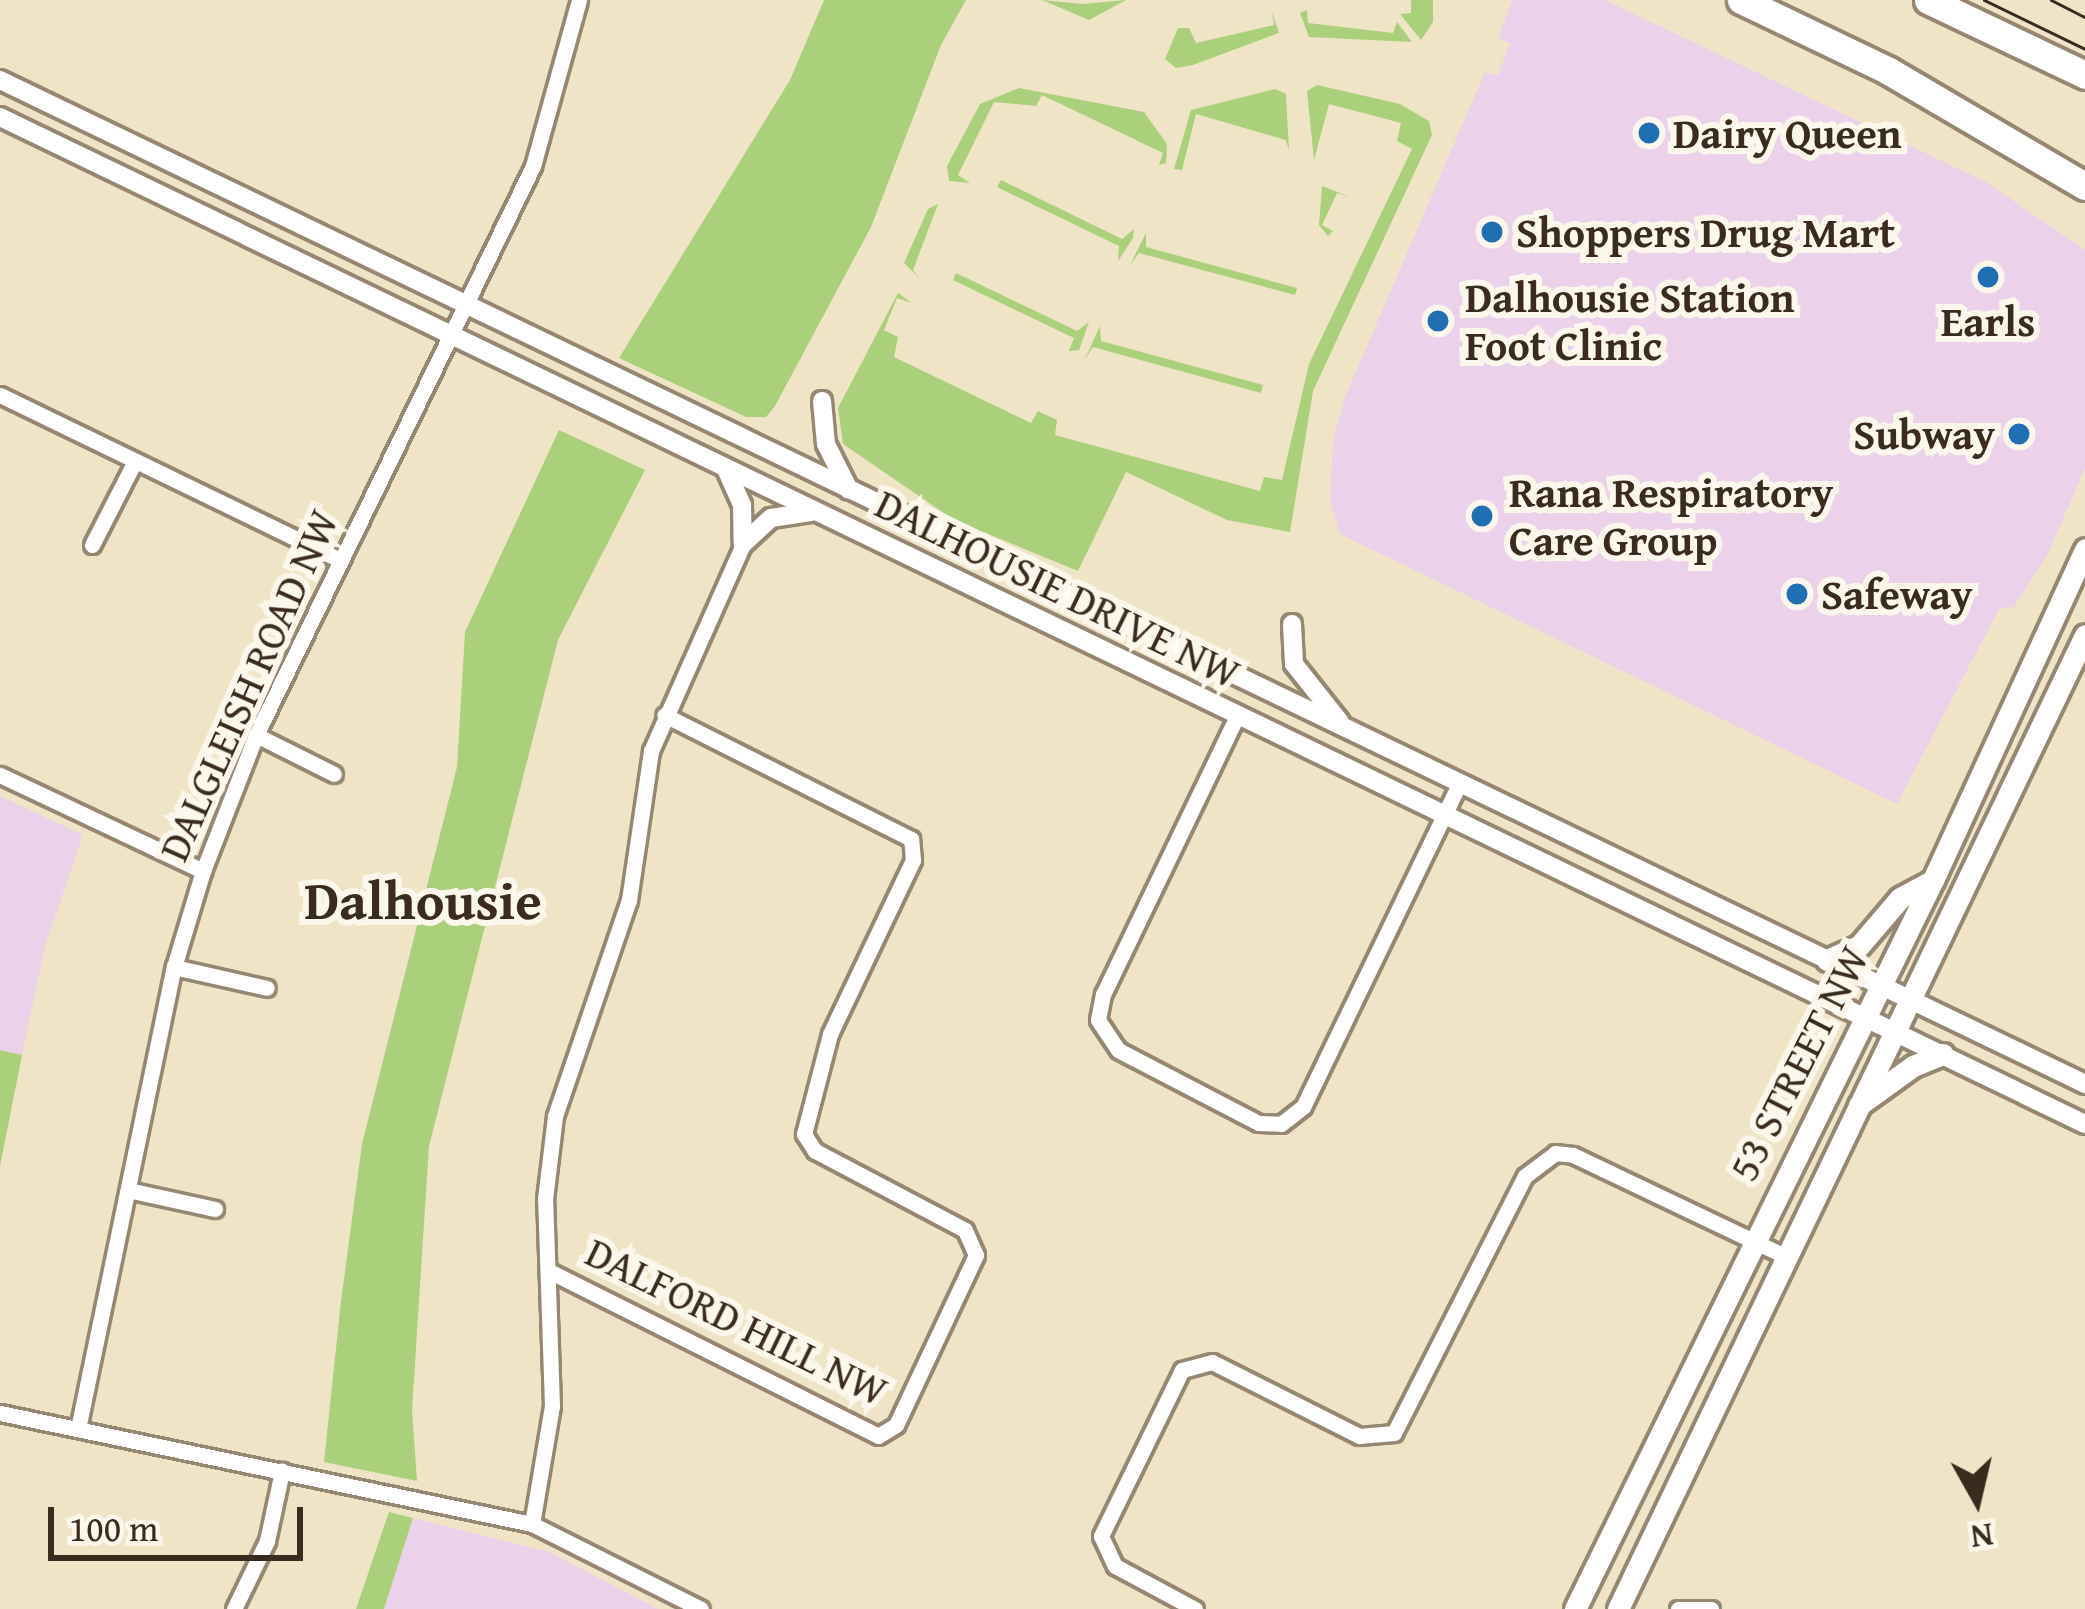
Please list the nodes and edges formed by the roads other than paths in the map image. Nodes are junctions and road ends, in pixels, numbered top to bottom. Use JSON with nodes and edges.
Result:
{"nodes":[{"id":1,"x":579,"y":0,"type":"edge"},
{"id":2,"x":1741,"y":0,"type":"edge"},
{"id":3,"x":1928,"y":0,"type":"edge"},
{"id":4,"x":2085,"y":74,"type":"edge"},
{"id":5,"x":0,"y":80,"type":"edge"},
{"id":6,"x":0,"y":117,"type":"edge"},
{"id":7,"x":2033,"y":159,"type":"junction"},
{"id":8,"x":2085,"y":186,"type":"edge"},
{"id":9,"x":2085,"y":200,"type":"edge"},
{"id":10,"x":466,"y":306,"type":"junction"},
{"id":11,"x":450,"y":337,"type":"junction"},
{"id":12,"x":0,"y":394,"type":"edge"},
{"id":13,"x":822,"y":401,"type":"dead end"},
{"id":14,"x":135,"y":461,"type":"junction"},
{"id":15,"x":726,"y":468,"type":"junction"},
{"id":16,"x":849,"y":490,"type":"junction"},
{"id":17,"x":817,"y":512,"type":"junction"},
{"id":18,"x":92,"y":544,"type":"dead end"},
{"id":19,"x":743,"y":544,"type":"junction"},
{"id":20,"x":2085,"y":549,"type":"edge"},
{"id":21,"x":340,"y":560,"type":"junction"},
{"id":22,"x":1292,"y":624,"type":"dead end"},
{"id":23,"x":2085,"y":634,"type":"edge"},
{"id":24,"x":1238,"y":714,"type":"junction"},
{"id":25,"x":664,"y":715,"type":"junction"},
{"id":26,"x":1347,"y":730,"type":"junction"},
{"id":27,"x":256,"y":735,"type":"junction"},
{"id":28,"x":334,"y":774,"type":"dead end"},
{"id":29,"x":0,"y":775,"type":"edge"},
{"id":30,"x":1460,"y":784,"type":"junction"},
{"id":31,"x":1445,"y":814,"type":"junction"},
{"id":32,"x":203,"y":871,"type":"junction"},
{"id":33,"x":1933,"y":880,"type":"junction"},
{"id":34,"x":1827,"y":960,"type":"junction"},
{"id":35,"x":174,"y":967,"type":"junction"},
{"id":36,"x":1882,"y":985,"type":"junction"},
{"id":37,"x":267,"y":988,"type":"dead end"},
{"id":38,"x":1911,"y":998,"type":"junction"},
{"id":39,"x":1865,"y":1017,"type":"junction"},
{"id":40,"x":1895,"y":1030,"type":"junction"},
{"id":41,"x":1943,"y":1054,"type":"junction"},
{"id":42,"x":2085,"y":1084,"type":"edge"},
{"id":43,"x":1858,"y":1106,"type":"junction"},
{"id":44,"x":2085,"y":1124,"type":"edge"},
{"id":45,"x":128,"y":1190,"type":"junction"},
{"id":46,"x":215,"y":1209,"type":"dead end"},
{"id":47,"x":1753,"y":1240,"type":"junction"},
{"id":48,"x":1786,"y":1257,"type":"junction"},
{"id":49,"x":549,"y":1270,"type":"junction"},
{"id":50,"x":0,"y":1413,"type":"edge"},
{"id":51,"x":78,"y":1429,"type":"junction"},
{"id":52,"x":282,"y":1471,"type":"junction"},
{"id":53,"x":532,"y":1524,"type":"junction"},
{"id":54,"x":234,"y":1609,"type":"edge"},
{"id":55,"x":701,"y":1609,"type":"edge"},
{"id":56,"x":1196,"y":1609,"type":"edge"},
{"id":57,"x":1575,"y":1609,"type":"edge"},
{"id":58,"x":1618,"y":1609,"type":"edge"},
{"id":59,"x":1678,"y":1609,"type":"edge"},
{"id":60,"x":1712,"y":1609,"type":"edge"}],
"edges":[{"from":1,"to":10,"type":"street","name":"DALGLEISH ROAD NW"},
{"from":2,"to":7,"type":"highway"},
{"from":3,"to":4,"type":"highway"},
{"from":5,"to":10,"type":"street","name":"DALHOUSIE DRIVE NW"},
{"from":6,"to":11,"type":"street","name":"DALHOUSIE DRIVE NW"},
{"from":7,"to":8,"type":"highway"},
{"from":7,"to":9,"type":"highway"},
{"from":10,"to":11,"type":"street","name":"DALGLEISH ROAD NW"},
{"from":10,"to":16,"type":"street","name":"DALHOUSIE DRIVE NW"},
{"from":11,"to":15,"type":"street","name":"DALHOUSIE DRIVE NW"},
{"from":11,"to":21,"type":"street","name":"DALGLEISH ROAD NW"},
{"from":12,"to":14,"type":"street"},
{"from":13,"to":16,"type":"street"},
{"from":14,"to":18,"type":"street"},
{"from":14,"to":21,"type":"street"},
{"from":15,"to":17,"type":"street","name":"DALHOUSIE DRIVE NW"},
{"from":15,"to":19,"type":"street"},
{"from":16,"to":26,"type":"street","name":"DALHOUSIE DRIVE NW"},
{"from":17,"to":19,"type":"street"},
{"from":17,"to":24,"type":"street","name":"DALHOUSIE DRIVE NW"},
{"from":19,"to":25,"type":"street"},
{"from":20,"to":33,"type":"main road","name":"53 STREET NW"},
{"from":21,"to":27,"type":"street","name":"DALGLEISH ROAD NW"},
{"from":22,"to":26,"type":"street"},
{"from":23,"to":38,"type":"main road","name":"53 STREET NW"},
{"from":24,"to":31,"type":"street","name":"DALHOUSIE DRIVE NW"},
{"from":24,"to":31,"type":"street"},
{"from":25,"to":49,"type":"street"},
{"from":25,"to":49,"type":"street","name":"DALFORD HILL NW"},
{"from":26,"to":30,"type":"street","name":"DALHOUSIE DRIVE NW"},
{"from":27,"to":28,"type":"street"},
{"from":27,"to":32,"type":"street","name":"DALGLEISH ROAD NW"},
{"from":29,"to":32,"type":"street"},
{"from":30,"to":31,"type":"street"},
{"from":30,"to":34,"type":"street","name":"DALHOUSIE DRIVE NW"},
{"from":31,"to":39,"type":"street","name":"DALHOUSIE DRIVE NW"},
{"from":32,"to":35,"type":"street","name":"DALGLEISH ROAD NW"},
{"from":33,"to":34,"type":"main road"},
{"from":33,"to":36,"type":"main road","name":"53 STREET NW"},
{"from":34,"to":36,"type":"street","name":"DALHOUSIE DRIVE NW"},
{"from":35,"to":37,"type":"street"},
{"from":35,"to":45,"type":"street","name":"DALGLEISH ROAD NW"},
{"from":36,"to":38,"type":"street","name":"DALHOUSIE DRIVE NW"},
{"from":36,"to":39,"type":"main road","name":"53 STREET NW"},
{"from":38,"to":40,"type":"main road","name":"53 STREET NW"},
{"from":38,"to":42,"type":"street","name":"DALHOUSIE DRIVE NW"},
{"from":39,"to":40,"type":"street","name":"DALHOUSIE DRIVE NW"},
{"from":39,"to":47,"type":"main road","name":"53 STREET NW"},
{"from":40,"to":41,"type":"street","name":"DALHOUSIE DRIVE NW"},
{"from":40,"to":43,"type":"main road","name":"53 STREET NW"},
{"from":41,"to":43,"type":"main road"},
{"from":41,"to":44,"type":"street","name":"DALHOUSIE DRIVE NW"},
{"from":43,"to":48,"type":"main road","name":"53 STREET NW"},
{"from":45,"to":46,"type":"street"},
{"from":45,"to":51,"type":"street","name":"DALGLEISH ROAD NW"},
{"from":47,"to":48,"type":"street"},
{"from":47,"to":56,"type":"street"},
{"from":47,"to":57,"type":"main road","name":"53 STREET NW"},
{"from":48,"to":58,"type":"main road","name":"53 STREET NW"},
{"from":49,"to":53,"type":"street"},
{"from":50,"to":51,"type":"street"},
{"from":51,"to":52,"type":"street"},
{"from":52,"to":53,"type":"street"},
{"from":52,"to":54,"type":"street"},
{"from":53,"to":55,"type":"street"},
{"from":59,"to":60,"type":"street"}]}
